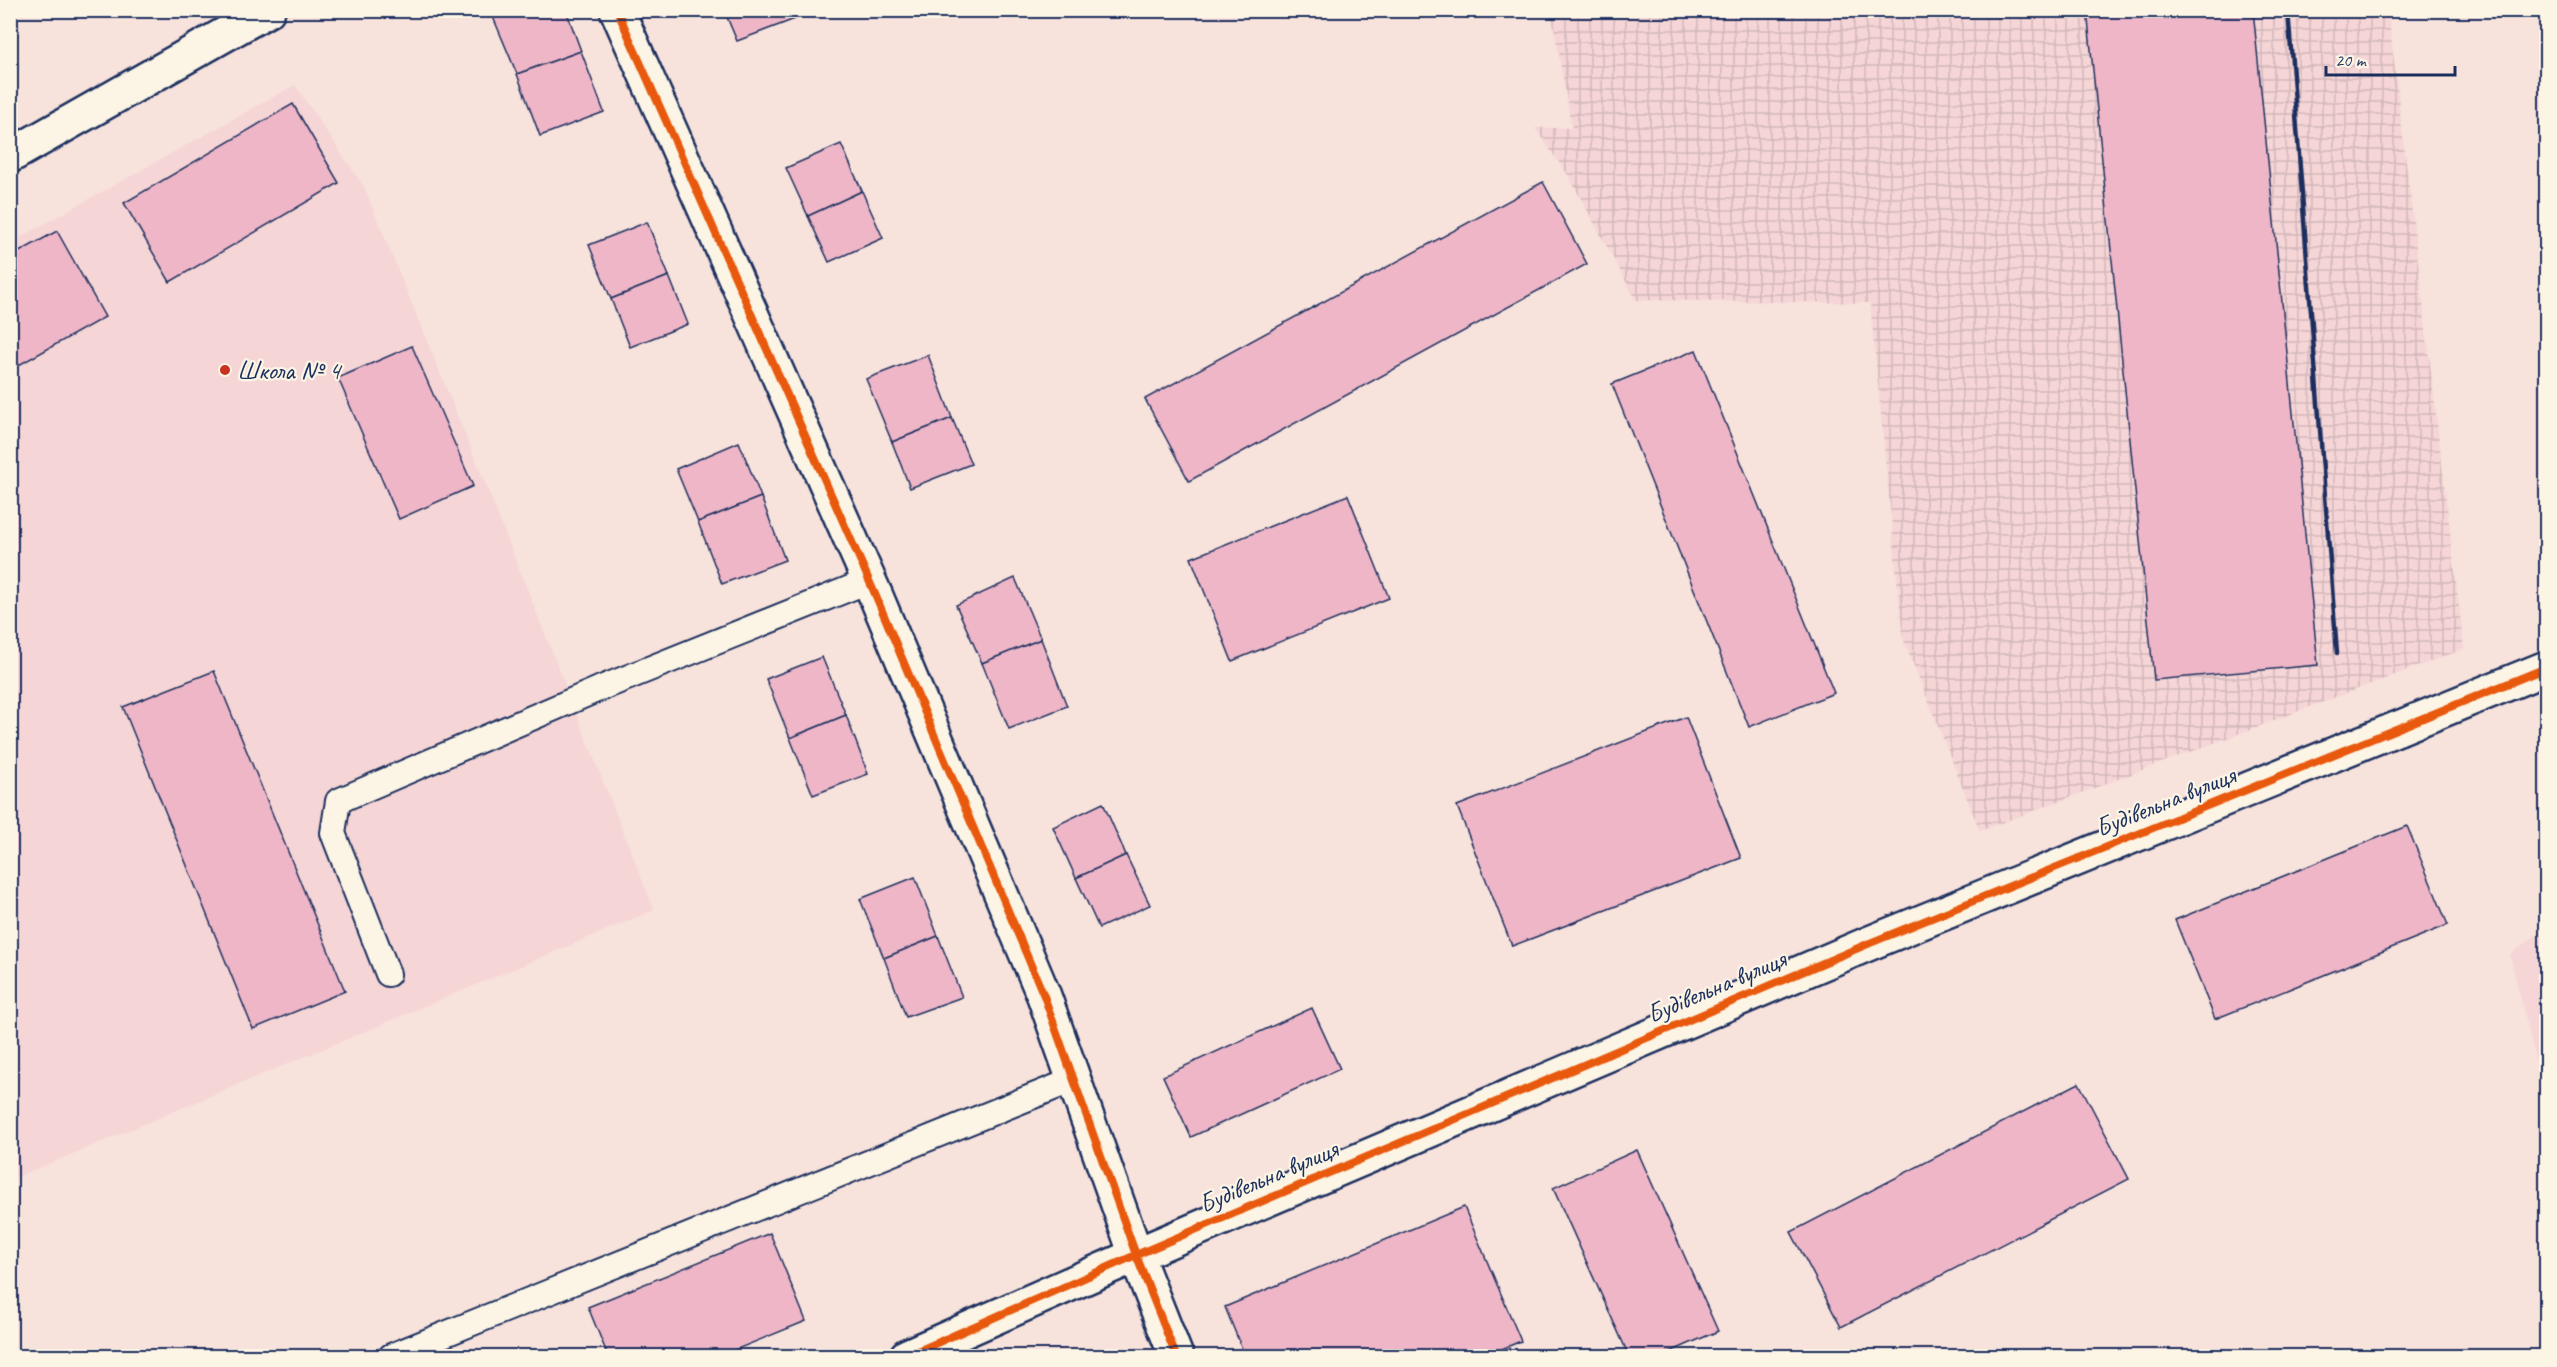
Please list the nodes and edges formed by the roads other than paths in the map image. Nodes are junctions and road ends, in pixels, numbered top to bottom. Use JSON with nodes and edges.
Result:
{"nodes":[{"id":1,"x":268,"y":10,"type":"edge"},
{"id":2,"x":617,"y":10,"type":"edge"},
{"id":3,"x":10,"y":156,"type":"edge"},
{"id":4,"x":868,"y":581,"type":"junction"},
{"id":5,"x":2547,"y":669,"type":"edge"},
{"id":6,"x":388,"y":975,"type":"dead end"},
{"id":7,"x":1073,"y":1080,"type":"junction"},
{"id":8,"x":1136,"y":1255,"type":"junction"},
{"id":9,"x":391,"y":1356,"type":"edge"},
{"id":10,"x":907,"y":1356,"type":"edge"},
{"id":11,"x":1176,"y":1356,"type":"edge"}],
"edges":[{"from":1,"to":3,"type":"street"},
{"from":2,"to":4,"type":"street"},
{"from":4,"to":6,"type":"lane"},
{"from":4,"to":7,"type":"street"},
{"from":5,"to":8,"type":"street","name":"Будівельна вулиця"},
{"from":7,"to":8,"type":"street"},
{"from":7,"to":9,"type":"lane"},
{"from":8,"to":10,"type":"street","name":"Будівельна вулиця"},
{"from":8,"to":11,"type":"street"}]}
